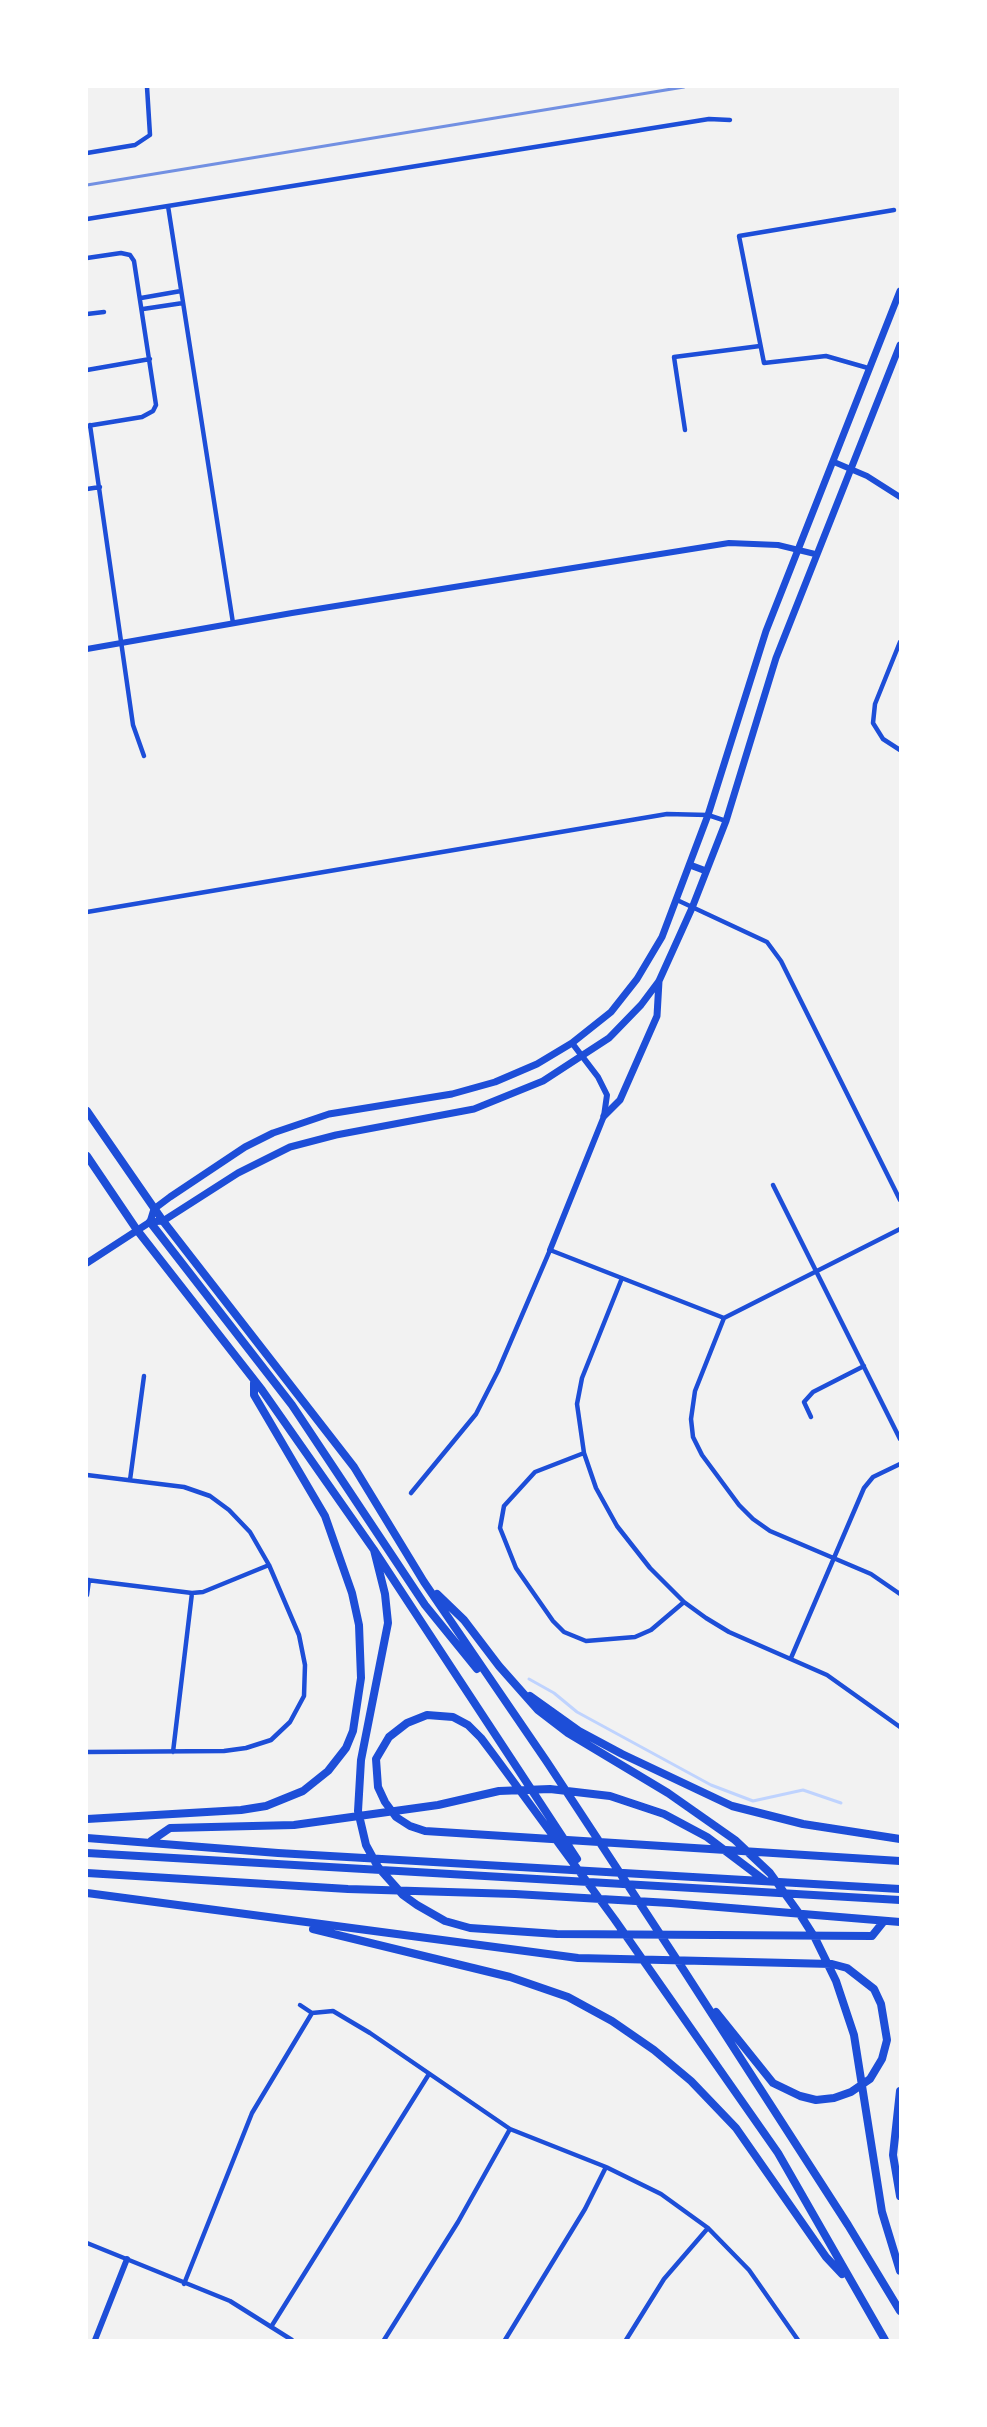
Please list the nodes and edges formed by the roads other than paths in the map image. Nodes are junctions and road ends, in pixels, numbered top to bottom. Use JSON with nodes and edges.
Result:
{"nodes":[{"id":1,"x":147,"y":87,"type":"edge"},
{"id":2,"x":730,"y":120,"type":"dead end"},
{"id":3,"x":87,"y":153,"type":"edge"},
{"id":4,"x":168,"y":206,"type":"junction"},
{"id":5,"x":894,"y":210,"type":"dead end"},
{"id":6,"x":87,"y":219,"type":"edge"},
{"id":7,"x":87,"y":258,"type":"edge"},
{"id":8,"x":181,"y":291,"type":"junction"},
{"id":9,"x":900,"y":291,"type":"edge"},
{"id":10,"x":141,"y":298,"type":"junction"},
{"id":11,"x":183,"y":303,"type":"junction"},
{"id":12,"x":142,"y":309,"type":"junction"},
{"id":13,"x":104,"y":312,"type":"dead end"},
{"id":14,"x":87,"y":314,"type":"edge"},
{"id":15,"x":900,"y":345,"type":"edge"},
{"id":16,"x":760,"y":346,"type":"junction"},
{"id":17,"x":150,"y":359,"type":"junction"},
{"id":18,"x":868,"y":368,"type":"junction"},
{"id":19,"x":87,"y":370,"type":"edge"},
{"id":20,"x":89,"y":425,"type":"edge"},
{"id":21,"x":685,"y":430,"type":"dead end"},
{"id":22,"x":834,"y":462,"type":"junction"},
{"id":23,"x":850,"y":469,"type":"junction"},
{"id":24,"x":100,"y":487,"type":"junction"},
{"id":25,"x":87,"y":489,"type":"edge"},
{"id":26,"x":900,"y":497,"type":"edge"},
{"id":27,"x":797,"y":550,"type":"junction"},
{"id":28,"x":815,"y":554,"type":"junction"},
{"id":29,"x":233,"y":623,"type":"junction"},
{"id":30,"x":900,"y":642,"type":"edge"},
{"id":31,"x":121,"y":644,"type":"junction"},
{"id":32,"x":87,"y":649,"type":"edge"},
{"id":33,"x":900,"y":750,"type":"edge"},
{"id":34,"x":144,"y":756,"type":"dead end"},
{"id":35,"x":708,"y":815,"type":"junction"},
{"id":36,"x":726,"y":820,"type":"junction"},
{"id":37,"x":690,"y":865,"type":"junction"},
{"id":38,"x":706,"y":871,"type":"junction"},
{"id":39,"x":676,"y":900,"type":"junction"},
{"id":40,"x":693,"y":908,"type":"junction"},
{"id":41,"x":87,"y":912,"type":"edge"},
{"id":42,"x":658,"y":981,"type":"junction"},
{"id":43,"x":572,"y":1043,"type":"junction"},
{"id":44,"x":582,"y":1057,"type":"junction"},
{"id":45,"x":87,"y":1111,"type":"edge"},
{"id":46,"x":604,"y":1116,"type":"junction"},
{"id":47,"x":87,"y":1156,"type":"edge"},
{"id":48,"x":773,"y":1185,"type":"dead end"},
{"id":49,"x":900,"y":1200,"type":"edge"},
{"id":50,"x":154,"y":1209,"type":"junction"},
{"id":51,"x":163,"y":1221,"type":"junction"},
{"id":52,"x":150,"y":1222,"type":"junction"},
{"id":53,"x":900,"y":1229,"type":"edge"},
{"id":54,"x":137,"y":1230,"type":"junction"},
{"id":55,"x":550,"y":1250,"type":"junction"},
{"id":56,"x":87,"y":1263,"type":"edge"},
{"id":57,"x":815,"y":1272,"type":"junction"},
{"id":58,"x":622,"y":1278,"type":"junction"},
{"id":59,"x":724,"y":1318,"type":"junction"},
{"id":60,"x":864,"y":1366,"type":"junction"},
{"id":61,"x":144,"y":1376,"type":"dead end"},
{"id":62,"x":254,"y":1383,"type":"junction"},
{"id":63,"x":811,"y":1417,"type":"dead end"},
{"id":64,"x":900,"y":1439,"type":"edge"},
{"id":65,"x":584,"y":1453,"type":"junction"},
{"id":66,"x":900,"y":1464,"type":"edge"},
{"id":67,"x":87,"y":1474,"type":"edge"},
{"id":68,"x":130,"y":1480,"type":"junction"},
{"id":69,"x":411,"y":1493,"type":"dead end"},
{"id":70,"x":374,"y":1550,"type":"junction"},
{"id":71,"x":834,"y":1558,"type":"junction"},
{"id":72,"x":269,"y":1565,"type":"junction"},
{"id":73,"x":88,"y":1580,"type":"edge"},
{"id":74,"x":424,"y":1582,"type":"junction"},
{"id":75,"x":192,"y":1593,"type":"junction"},
{"id":76,"x":900,"y":1594,"type":"edge"},
{"id":77,"x":87,"y":1595,"type":"edge"},
{"id":78,"x":684,"y":1602,"type":"junction"},
{"id":79,"x":791,"y":1658,"type":"junction"},
{"id":80,"x":518,"y":1688,"type":"junction"},
{"id":81,"x":514,"y":1713,"type":"junction"},
{"id":82,"x":900,"y":1727,"type":"edge"},
{"id":83,"x":87,"y":1752,"type":"edge"},
{"id":84,"x":173,"y":1752,"type":"junction"},
{"id":85,"x":87,"y":1819,"type":"edge"},
{"id":86,"x":87,"y":1838,"type":"edge"},
{"id":87,"x":900,"y":1839,"type":"edge"},
{"id":88,"x":151,"y":1842,"type":"junction"},
{"id":89,"x":87,"y":1853,"type":"edge"},
{"id":90,"x":900,"y":1861,"type":"edge"},
{"id":91,"x":87,"y":1873,"type":"edge"},
{"id":92,"x":900,"y":1889,"type":"edge"},
{"id":93,"x":87,"y":1893,"type":"edge"},
{"id":94,"x":786,"y":1897,"type":"junction"},
{"id":95,"x":900,"y":1900,"type":"edge"},
{"id":96,"x":271,"y":1919,"type":"junction"},
{"id":97,"x":615,"y":1920,"type":"junction"},
{"id":98,"x":884,"y":1921,"type":"junction"},
{"id":99,"x":900,"y":1922,"type":"edge"},
{"id":100,"x":683,"y":1969,"type":"junction"},
{"id":101,"x":300,"y":2005,"type":"dead end"},
{"id":102,"x":312,"y":2013,"type":"junction"},
{"id":103,"x":429,"y":2074,"type":"junction"},
{"id":104,"x":900,"y":2091,"type":"edge"},
{"id":105,"x":510,"y":2129,"type":"junction"},
{"id":106,"x":606,"y":2166,"type":"junction"},
{"id":107,"x":900,"y":2196,"type":"edge"},
{"id":108,"x":708,"y":2228,"type":"junction"},
{"id":109,"x":87,"y":2243,"type":"edge"},
{"id":110,"x":127,"y":2259,"type":"junction"},
{"id":111,"x":900,"y":2271,"type":"edge"},
{"id":112,"x":850,"y":2283,"type":"junction"},
{"id":113,"x":184,"y":2284,"type":"junction"},
{"id":114,"x":900,"y":2312,"type":"edge"},
{"id":115,"x":271,"y":2327,"type":"junction"},
{"id":116,"x":795,"y":2339,"type":"edge"},
{"id":117,"x":95,"y":2340,"type":"edge"},
{"id":118,"x":292,"y":2340,"type":"edge"},
{"id":119,"x":384,"y":2340,"type":"edge"},
{"id":120,"x":505,"y":2340,"type":"edge"},
{"id":121,"x":627,"y":2340,"type":"edge"},
{"id":122,"x":885,"y":2340,"type":"edge"}],
"edges":[{"from":1,"to":3,"type":"street"},
{"from":2,"to":4,"type":"street"},
{"from":4,"to":6,"type":"street"},
{"from":4,"to":8,"type":"street"},
{"from":5,"to":16,"type":"street"},
{"from":7,"to":10,"type":"street"},
{"from":8,"to":10,"type":"street"},
{"from":8,"to":11,"type":"street"},
{"from":9,"to":18,"type":"main road"},
{"from":10,"to":12,"type":"street"},
{"from":11,"to":12,"type":"street"},
{"from":11,"to":29,"type":"street"},
{"from":12,"to":17,"type":"street"},
{"from":13,"to":14,"type":"street"},
{"from":15,"to":23,"type":"main road"},
{"from":16,"to":18,"type":"street"},
{"from":16,"to":21,"type":"street"},
{"from":17,"to":19,"type":"street"},
{"from":17,"to":20,"type":"street"},
{"from":18,"to":22,"type":"main road"},
{"from":20,"to":24,"type":"street"},
{"from":22,"to":23,"type":"street"},
{"from":22,"to":27,"type":"main road"},
{"from":23,"to":26,"type":"street"},
{"from":23,"to":28,"type":"main road"},
{"from":24,"to":25,"type":"street"},
{"from":24,"to":31,"type":"street"},
{"from":27,"to":28,"type":"street"},
{"from":27,"to":29,"type":"street"},
{"from":27,"to":35,"type":"main road"},
{"from":28,"to":36,"type":"main road"},
{"from":29,"to":31,"type":"street"},
{"from":30,"to":33,"type":"street"},
{"from":31,"to":32,"type":"street"},
{"from":31,"to":34,"type":"street"},
{"from":35,"to":36,"type":"street"},
{"from":35,"to":37,"type":"main road"},
{"from":35,"to":41,"type":"street"},
{"from":36,"to":38,"type":"main road"},
{"from":37,"to":38,"type":"main road"},
{"from":37,"to":39,"type":"main road"},
{"from":38,"to":40,"type":"main road"},
{"from":39,"to":40,"type":"street"},
{"from":39,"to":43,"type":"main road"},
{"from":40,"to":42,"type":"main road"},
{"from":40,"to":49,"type":"street"},
{"from":42,"to":44,"type":"main road"},
{"from":42,"to":46,"type":"main road"},
{"from":43,"to":44,"type":"street"},
{"from":43,"to":50,"type":"main road"},
{"from":44,"to":46,"type":"street"},
{"from":44,"to":51,"type":"main road"},
{"from":45,"to":50,"type":"main road"},
{"from":46,"to":55,"type":"street"},
{"from":47,"to":54,"type":"main road"},
{"from":48,"to":57,"type":"street"},
{"from":50,"to":51,"type":"main road"},
{"from":50,"to":52,"type":"main road"},
{"from":51,"to":52,"type":"main road"},
{"from":51,"to":74,"type":"highway"},
{"from":52,"to":54,"type":"main road"},
{"from":52,"to":81,"type":"highway"},
{"from":53,"to":57,"type":"street"},
{"from":54,"to":56,"type":"main road"},
{"from":54,"to":62,"type":"highway"},
{"from":55,"to":58,"type":"street"},
{"from":55,"to":69,"type":"street"},
{"from":57,"to":59,"type":"street"},
{"from":57,"to":60,"type":"street"},
{"from":58,"to":59,"type":"street"},
{"from":58,"to":65,"type":"street"},
{"from":59,"to":71,"type":"street"},
{"from":60,"to":63,"type":"street"},
{"from":60,"to":64,"type":"street"},
{"from":61,"to":68,"type":"street"},
{"from":62,"to":70,"type":"highway"},
{"from":62,"to":85,"type":"highway"},
{"from":65,"to":78,"type":"street"},
{"from":65,"to":78,"type":"street"},
{"from":66,"to":71,"type":"street"},
{"from":67,"to":68,"type":"street"},
{"from":68,"to":72,"type":"street"},
{"from":70,"to":97,"type":"highway"},
{"from":70,"to":98,"type":"highway"},
{"from":71,"to":76,"type":"street"},
{"from":71,"to":79,"type":"street"},
{"from":72,"to":75,"type":"street"},
{"from":72,"to":84,"type":"street"},
{"from":73,"to":75,"type":"street"},
{"from":73,"to":77,"type":"street"},
{"from":74,"to":80,"type":"highway"},
{"from":74,"to":81,"type":"highway"},
{"from":75,"to":84,"type":"street"},
{"from":78,"to":79,"type":"street"},
{"from":79,"to":82,"type":"street"},
{"from":80,"to":87,"type":"highway"},
{"from":80,"to":94,"type":"highway"},
{"from":81,"to":100,"type":"highway"},
{"from":83,"to":84,"type":"street"},
{"from":86,"to":88,"type":"highway"},
{"from":88,"to":92,"type":"highway"},
{"from":88,"to":94,"type":"highway"},
{"from":89,"to":95,"type":"highway"},
{"from":90,"to":97,"type":"highway"},
{"from":91,"to":98,"type":"highway"},
{"from":93,"to":96,"type":"highway"},
{"from":94,"to":111,"type":"highway"},
{"from":96,"to":100,"type":"highway"},
{"from":96,"to":112,"type":"highway"},
{"from":97,"to":112,"type":"highway"},
{"from":98,"to":99,"type":"highway"},
{"from":100,"to":114,"type":"highway"},
{"from":101,"to":102,"type":"street"},
{"from":102,"to":103,"type":"street"},
{"from":102,"to":113,"type":"street"},
{"from":103,"to":105,"type":"street"},
{"from":103,"to":115,"type":"street"},
{"from":104,"to":107,"type":"highway"},
{"from":105,"to":106,"type":"street"},
{"from":105,"to":119,"type":"street"},
{"from":106,"to":108,"type":"street"},
{"from":106,"to":120,"type":"street"},
{"from":108,"to":116,"type":"street"},
{"from":108,"to":121,"type":"street"},
{"from":109,"to":110,"type":"street"},
{"from":110,"to":113,"type":"street"},
{"from":110,"to":117,"type":"street"},
{"from":112,"to":122,"type":"highway"},
{"from":113,"to":115,"type":"street"},
{"from":115,"to":118,"type":"street"}]}
